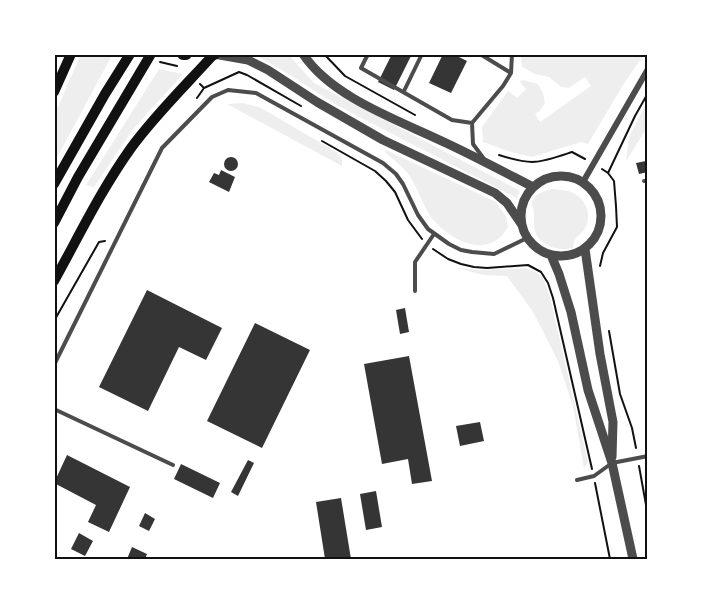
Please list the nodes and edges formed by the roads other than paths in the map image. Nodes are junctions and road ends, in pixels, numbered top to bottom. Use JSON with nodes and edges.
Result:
{"nodes":[{"id":1,"x":71,"y":54,"type":"edge"},
{"id":2,"x":130,"y":54,"type":"edge"},
{"id":3,"x":151,"y":54,"type":"edge"},
{"id":4,"x":213,"y":54,"type":"edge"},
{"id":5,"x":303,"y":54,"type":"edge"},
{"id":6,"x":368,"y":54,"type":"edge"},
{"id":7,"x":422,"y":54,"type":"edge"},
{"id":8,"x":480,"y":54,"type":"edge"},
{"id":9,"x":512,"y":54,"type":"edge"},
{"id":10,"x":648,"y":69,"type":"edge"},
{"id":11,"x":512,"y":72,"type":"junction"},
{"id":12,"x":404,"y":91,"type":"junction"},
{"id":13,"x":54,"y":92,"type":"edge"},
{"id":14,"x":472,"y":123,"type":"junction"},
{"id":15,"x":488,"y":164,"type":"junction"},
{"id":16,"x":583,"y":182,"type":"junction"},
{"id":17,"x":54,"y":184,"type":"edge"},
{"id":18,"x":532,"y":187,"type":"junction"},
{"id":19,"x":54,"y":223,"type":"edge"},
{"id":20,"x":522,"y":225,"type":"junction"},
{"id":21,"x":434,"y":234,"type":"junction"},
{"id":22,"x":527,"y":238,"type":"junction"},
{"id":23,"x":585,"y":249,"type":"junction"},
{"id":24,"x":551,"y":255,"type":"junction"},
{"id":25,"x":54,"y":281,"type":"edge"},
{"id":26,"x":416,"y":291,"type":"dead end"},
{"id":27,"x":54,"y":365,"type":"edge"},
{"id":28,"x":54,"y":409,"type":"edge"},
{"id":29,"x":648,"y":456,"type":"edge"},
{"id":30,"x":612,"y":463,"type":"junction"},
{"id":31,"x":173,"y":465,"type":"dead end"},
{"id":32,"x":577,"y":480,"type":"dead end"},
{"id":33,"x":633,"y":559,"type":"edge"}],
"edges":[{"from":1,"to":13,"type":"main road"},
{"from":2,"to":17,"type":"main road"},
{"from":3,"to":19,"type":"main road"},
{"from":4,"to":20,"type":"street"},
{"from":4,"to":25,"type":"main road"},
{"from":5,"to":15,"type":"street"},
{"from":6,"to":12,"type":"lane"},
{"from":7,"to":12,"type":"lane"},
{"from":8,"to":11,"type":"lane"},
{"from":9,"to":11,"type":"lane"},
{"from":10,"to":16,"type":"street"},
{"from":11,"to":14,"type":"lane"},
{"from":12,"to":14,"type":"lane"},
{"from":14,"to":15,"type":"lane"},
{"from":15,"to":18,"type":"street"},
{"from":16,"to":18,"type":"street"},
{"from":16,"to":23,"type":"street"},
{"from":18,"to":20,"type":"street"},
{"from":20,"to":22,"type":"street"},
{"from":21,"to":22,"type":"lane"},
{"from":21,"to":26,"type":"lane"},
{"from":21,"to":27,"type":"lane"},
{"from":22,"to":24,"type":"street"},
{"from":23,"to":24,"type":"street"},
{"from":23,"to":30,"type":"street"},
{"from":24,"to":30,"type":"street"},
{"from":28,"to":31,"type":"lane"},
{"from":29,"to":30,"type":"lane"},
{"from":30,"to":32,"type":"lane"},
{"from":30,"to":33,"type":"street"}]}
